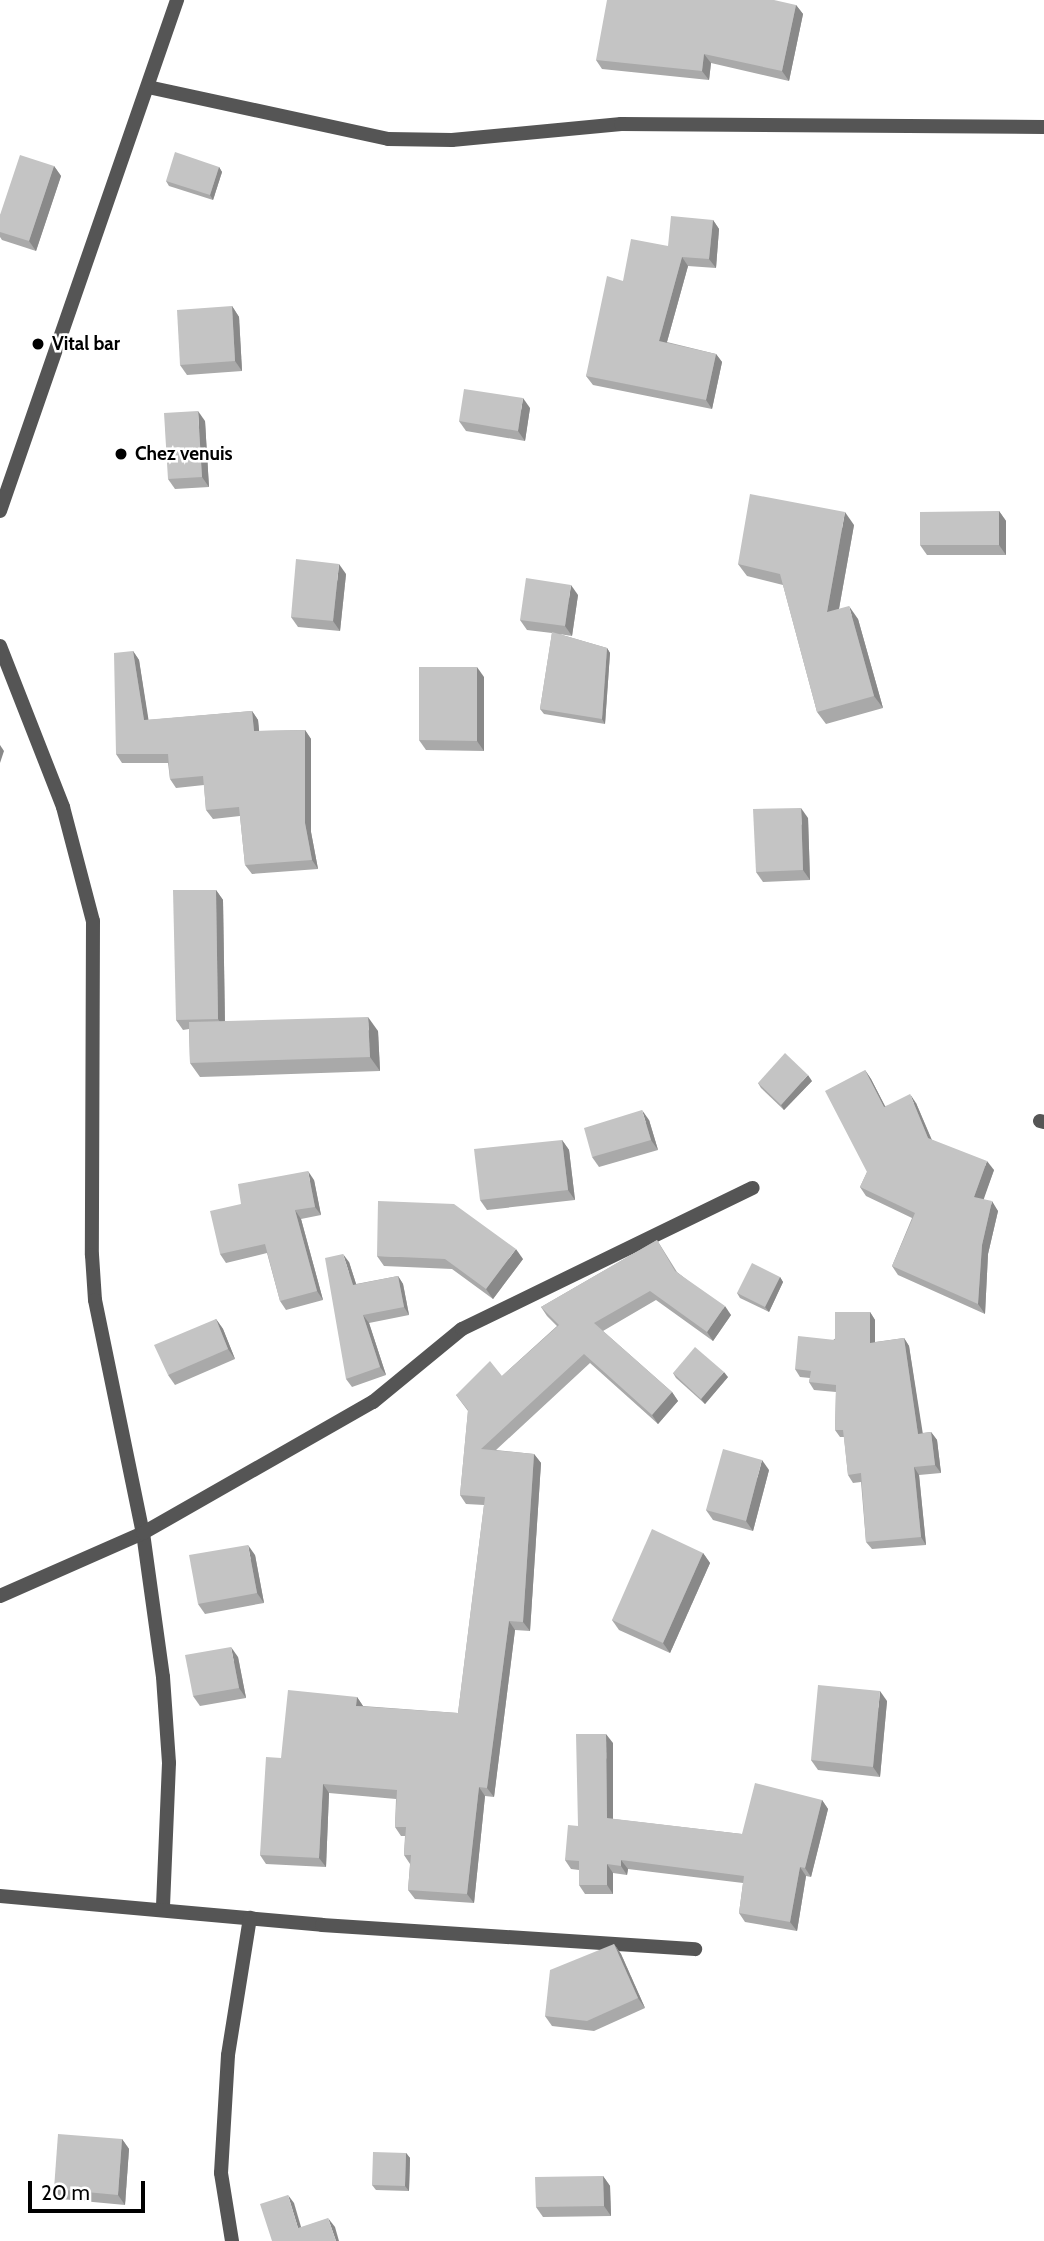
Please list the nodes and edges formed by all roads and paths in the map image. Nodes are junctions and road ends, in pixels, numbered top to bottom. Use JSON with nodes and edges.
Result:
{"nodes":[{"id":1,"x":177,"y":0,"type":"edge"},
{"id":2,"x":148,"y":87,"type":"junction"},
{"id":3,"x":1044,"y":127,"type":"edge"},
{"id":4,"x":0,"y":511,"type":"edge"},
{"id":5,"x":0,"y":646,"type":"edge"},
{"id":6,"x":753,"y":1188,"type":"dead end"},
{"id":7,"x":143,"y":1533,"type":"junction"},
{"id":8,"x":0,"y":1596,"type":"edge"},
{"id":9,"x":0,"y":1896,"type":"edge"},
{"id":10,"x":163,"y":1909,"type":"junction"},
{"id":11,"x":250,"y":1918,"type":"junction"},
{"id":12,"x":695,"y":1949,"type":"dead end"},
{"id":13,"x":232,"y":2241,"type":"edge"}],
"edges":[{"from":1,"to":2,"type":"street"},
{"from":2,"to":3,"type":"street"},
{"from":2,"to":4,"type":"street"},
{"from":5,"to":7,"type":"street"},
{"from":6,"to":7,"type":"street"},
{"from":7,"to":8,"type":"street"},
{"from":7,"to":10,"type":"street"},
{"from":9,"to":10,"type":"street"},
{"from":10,"to":11,"type":"street"},
{"from":11,"to":12,"type":"street"},
{"from":11,"to":13,"type":"street"}]}
